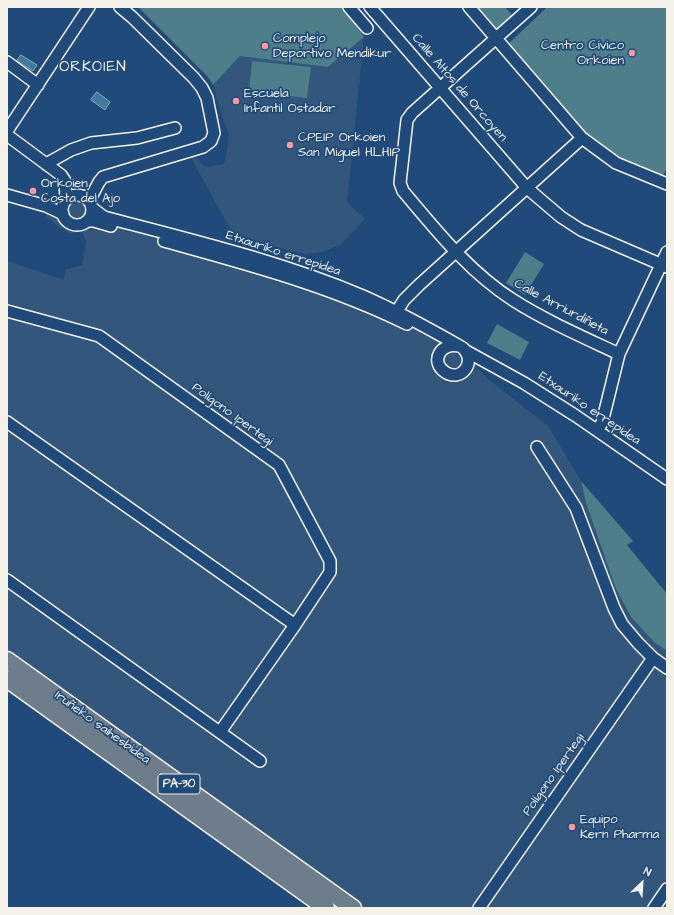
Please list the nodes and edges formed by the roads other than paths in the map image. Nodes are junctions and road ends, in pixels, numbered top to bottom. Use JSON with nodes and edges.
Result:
{"nodes":[{"id":1,"x":89,"y":7,"type":"edge"},
{"id":2,"x":120,"y":7,"type":"edge"},
{"id":3,"x":349,"y":7,"type":"edge"},
{"id":4,"x":370,"y":7,"type":"edge"},
{"id":5,"x":469,"y":7,"type":"edge"},
{"id":6,"x":515,"y":7,"type":"edge"},
{"id":7,"x":531,"y":7,"type":"edge"},
{"id":8,"x":522,"y":16,"type":"junction"},
{"id":9,"x":367,"y":28,"type":"dead end"},
{"id":10,"x":496,"y":38,"type":"junction"},
{"id":11,"x":7,"y":62,"type":"edge"},
{"id":12,"x":38,"y":85,"type":"junction"},
{"id":13,"x":440,"y":88,"type":"junction"},
{"id":14,"x":175,"y":128,"type":"dead end"},
{"id":15,"x":7,"y":131,"type":"edge"},
{"id":16,"x":7,"y":135,"type":"edge"},
{"id":17,"x":582,"y":138,"type":"junction"},
{"id":18,"x":46,"y":164,"type":"junction"},
{"id":19,"x":667,"y":184,"type":"edge"},
{"id":20,"x":526,"y":188,"type":"junction"},
{"id":21,"x":7,"y":189,"type":"edge"},
{"id":22,"x":7,"y":195,"type":"edge"},
{"id":23,"x":65,"y":200,"type":"junction"},
{"id":24,"x":90,"y":205,"type":"junction"},
{"id":25,"x":63,"y":214,"type":"junction"},
{"id":26,"x":87,"y":221,"type":"junction"},
{"id":27,"x":456,"y":252,"type":"junction"},
{"id":28,"x":667,"y":252,"type":"edge"},
{"id":29,"x":664,"y":266,"type":"edge"},
{"id":30,"x":7,"y":311,"type":"edge"},
{"id":31,"x":397,"y":311,"type":"junction"},
{"id":32,"x":462,"y":348,"type":"junction"},
{"id":33,"x":442,"y":349,"type":"junction"},
{"id":34,"x":619,"y":354,"type":"junction"},
{"id":35,"x":493,"y":366,"type":"junction"},
{"id":36,"x":466,"y":368,"type":"junction"},
{"id":37,"x":7,"y":422,"type":"edge"},
{"id":38,"x":597,"y":430,"type":"junction"},
{"id":39,"x":538,"y":447,"type":"dead end"},
{"id":40,"x":667,"y":479,"type":"edge"},
{"id":41,"x":7,"y":580,"type":"edge"},
{"id":42,"x":295,"y":625,"type":"junction"},
{"id":43,"x":653,"y":658,"type":"junction"},
{"id":44,"x":7,"y":659,"type":"edge"},
{"id":45,"x":667,"y":668,"type":"edge"},
{"id":46,"x":7,"y":680,"type":"edge"},
{"id":47,"x":220,"y":732,"type":"junction"},
{"id":48,"x":260,"y":761,"type":"dead end"},
{"id":49,"x":667,"y":889,"type":"edge"},
{"id":50,"x":326,"y":908,"type":"edge"},
{"id":51,"x":352,"y":908,"type":"edge"},
{"id":52,"x":479,"y":908,"type":"edge"},
{"id":53,"x":654,"y":908,"type":"edge"}],
"edges":[{"from":1,"to":12,"type":"street"},
{"from":2,"to":24,"type":"street"},
{"from":3,"to":9,"type":"street"},
{"from":4,"to":13,"type":"street","name":"Calle Altos de Orcoyen"},
{"from":5,"to":10,"type":"street"},
{"from":6,"to":8,"type":"street"},
{"from":7,"to":8,"type":"street","name":"Calle Arriurdiñeta"},
{"from":8,"to":10,"type":"street","name":"Calle Arriurdiñeta"},
{"from":10,"to":13,"type":"street","name":"Calle Arriurdiñeta"},
{"from":10,"to":17,"type":"street"},
{"from":11,"to":12,"type":"street"},
{"from":12,"to":15,"type":"street"},
{"from":13,"to":20,"type":"street","name":"Calle Altos de Orcoyen"},
{"from":13,"to":27,"type":"street","name":"Calle Arriurdiñeta"},
{"from":14,"to":18,"type":"street"},
{"from":16,"to":18,"type":"street"},
{"from":17,"to":19,"type":"street"},
{"from":17,"to":20,"type":"street"},
{"from":18,"to":23,"type":"street"},
{"from":20,"to":27,"type":"street"},
{"from":20,"to":29,"type":"street","name":"Calle Altos de Orcoyen"},
{"from":21,"to":23,"type":"street"},
{"from":22,"to":25,"type":"street"},
{"from":23,"to":24,"type":"street"},
{"from":23,"to":25,"type":"street"},
{"from":24,"to":26,"type":"street"},
{"from":24,"to":31,"type":"street","name":"Etxauriko errepidea"},
{"from":25,"to":26,"type":"street"},
{"from":26,"to":33,"type":"street","name":"Etxauriko errepidea"},
{"from":27,"to":31,"type":"street"},
{"from":27,"to":34,"type":"street","name":"Calle Arriurdiñeta"},
{"from":28,"to":29,"type":"street"},
{"from":29,"to":34,"type":"street"},
{"from":30,"to":42,"type":"street","name":"Polígono Ipertegi"},
{"from":31,"to":32,"type":"street","name":"Etxauriko errepidea"},
{"from":32,"to":33,"type":"street"},
{"from":32,"to":35,"type":"street","name":"Etxauriko errepidea"},
{"from":32,"to":36,"type":"street"},
{"from":33,"to":36,"type":"street"},
{"from":34,"to":38,"type":"street"},
{"from":35,"to":36,"type":"street"},
{"from":35,"to":38,"type":"street","name":"Etxauriko errepidea"},
{"from":37,"to":42,"type":"street"},
{"from":38,"to":40,"type":"street","name":"Etxauriko errepidea"},
{"from":39,"to":43,"type":"street"},
{"from":41,"to":47,"type":"street"},
{"from":42,"to":47,"type":"street","name":"Polígono Ipertegi"},
{"from":43,"to":45,"type":"street"},
{"from":43,"to":52,"type":"street","name":"Polígono Ipertegi"},
{"from":44,"to":51,"type":"highway","name":"Iruñeko saihesbidea","number":"PA-30"},
{"from":46,"to":50,"type":"highway","name":"Iruñeko saihesbidea","number":"PA-30"},
{"from":47,"to":48,"type":"street"},
{"from":49,"to":53,"type":"street"}]}
